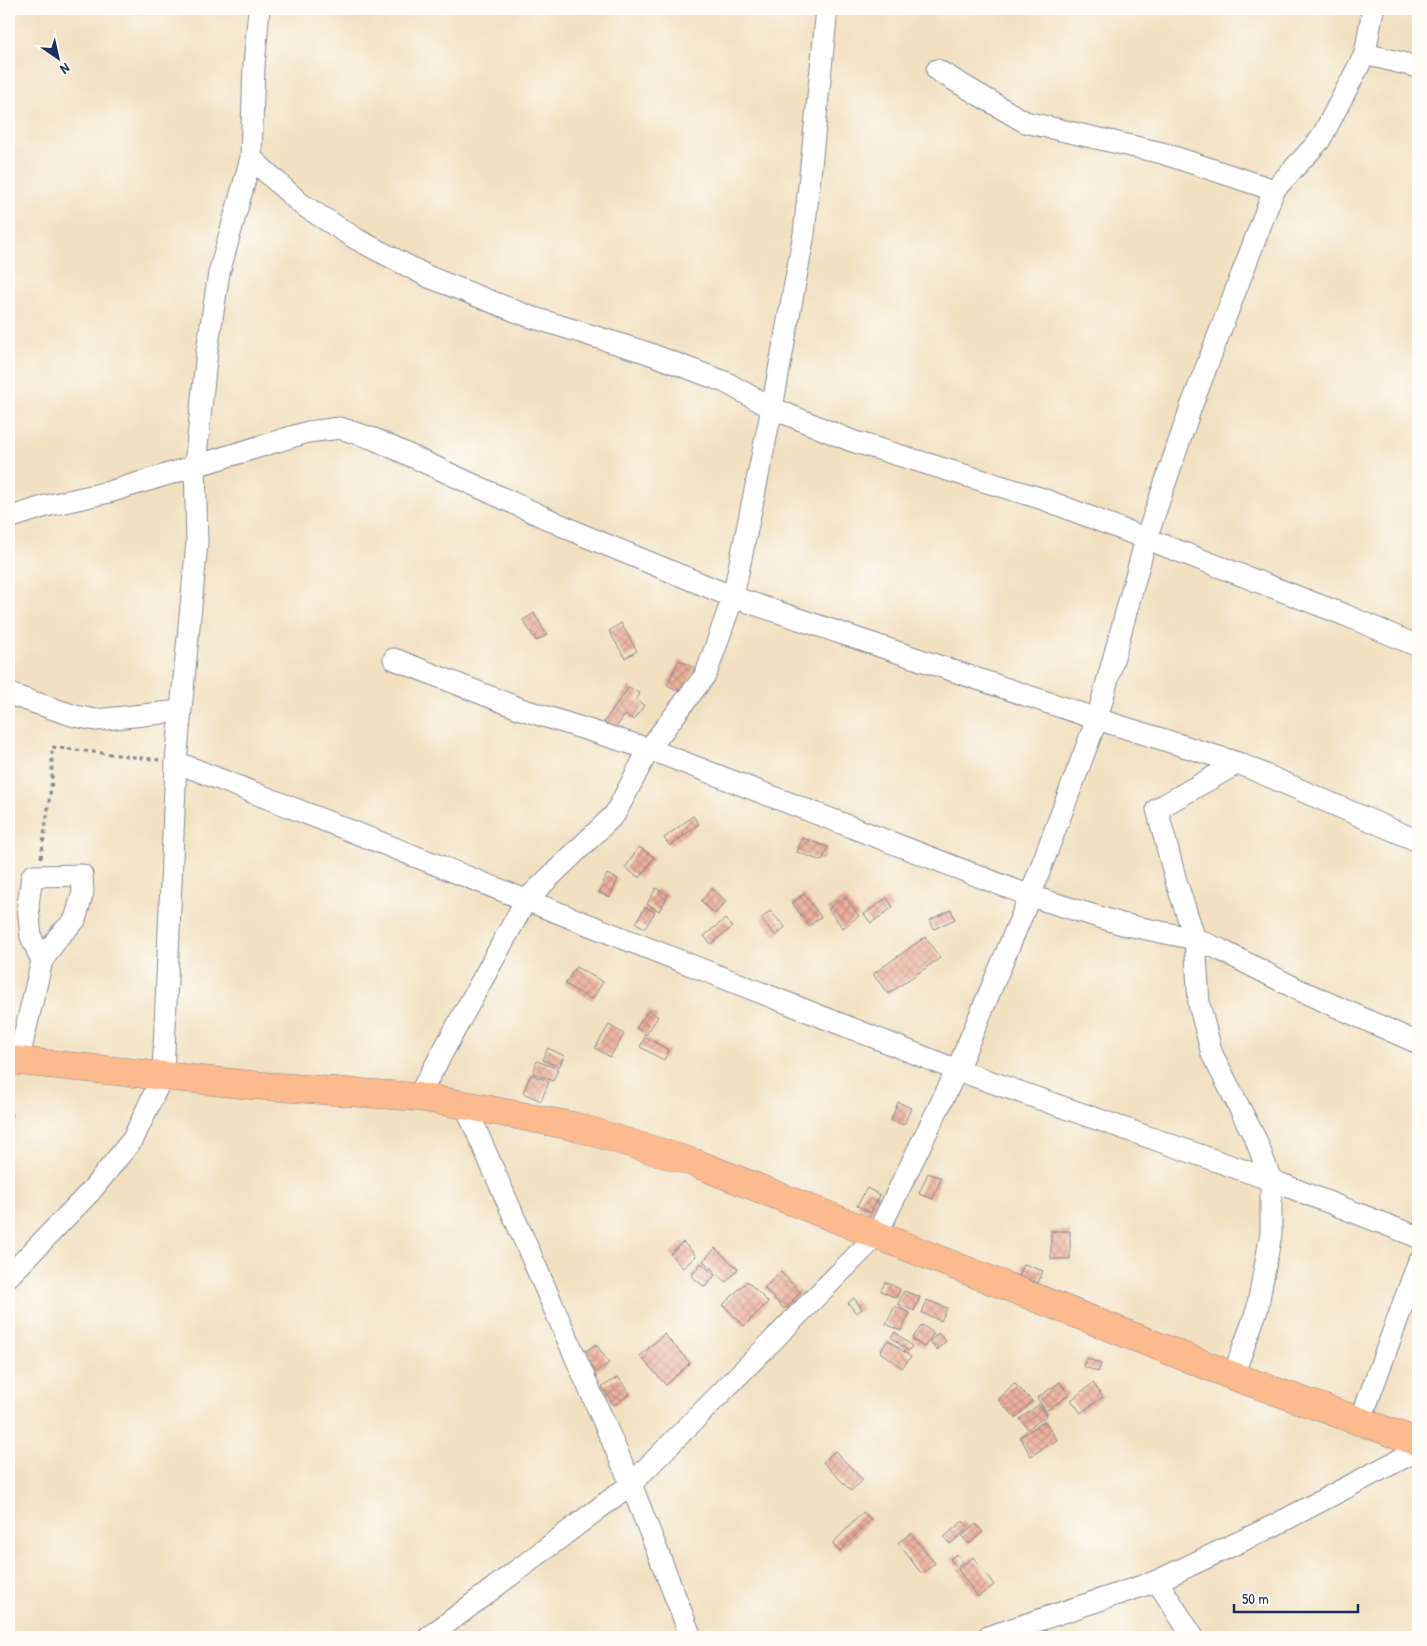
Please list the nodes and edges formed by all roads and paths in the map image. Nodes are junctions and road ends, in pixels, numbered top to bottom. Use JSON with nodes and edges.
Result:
{"nodes":[{"id":1,"x":259,"y":9,"type":"edge"},
{"id":2,"x":828,"y":9,"type":"edge"},
{"id":3,"x":1373,"y":9,"type":"edge"},
{"id":4,"x":1365,"y":54,"type":"junction"},
{"id":5,"x":1418,"y":67,"type":"edge"},
{"id":6,"x":937,"y":70,"type":"dead end"},
{"id":7,"x":251,"y":158,"type":"junction"},
{"id":8,"x":1274,"y":190,"type":"junction"},
{"id":9,"x":772,"y":408,"type":"junction"},
{"id":10,"x":195,"y":465,"type":"junction"},
{"id":11,"x":9,"y":518,"type":"edge"},
{"id":12,"x":1146,"y":539,"type":"junction"},
{"id":13,"x":733,"y":597,"type":"junction"},
{"id":14,"x":1418,"y":646,"type":"edge"},
{"id":15,"x":394,"y":659,"type":"dead end"},
{"id":16,"x":9,"y":694,"type":"edge"},
{"id":17,"x":180,"y":711,"type":"junction"},
{"id":18,"x":1097,"y":719,"type":"junction"},
{"id":19,"x":648,"y":748,"type":"junction"},
{"id":20,"x":176,"y":762,"type":"junction"},
{"id":21,"x":1238,"y":763,"type":"junction"},
{"id":22,"x":1418,"y":841,"type":"edge"},
{"id":23,"x":32,"y":876,"type":"junction"},
{"id":24,"x":1030,"y":896,"type":"junction"},
{"id":25,"x":526,"y":900,"type":"junction"},
{"id":26,"x":1195,"y":939,"type":"junction"},
{"id":27,"x":42,"y":961,"type":"junction"},
{"id":28,"x":1418,"y":1043,"type":"edge"},
{"id":29,"x":13,"y":1060,"type":"edge"},
{"id":30,"x":957,"y":1070,"type":"junction"},
{"id":31,"x":162,"y":1075,"type":"junction"},
{"id":32,"x":418,"y":1097,"type":"junction"},
{"id":33,"x":465,"y":1105,"type":"junction"},
{"id":34,"x":1271,"y":1180,"type":"junction"},
{"id":35,"x":876,"y":1236,"type":"junction"},
{"id":36,"x":1418,"y":1236,"type":"edge"},
{"id":37,"x":1418,"y":1263,"type":"edge"},
{"id":38,"x":9,"y":1276,"type":"edge"},
{"id":39,"x":1233,"y":1376,"type":"junction"},
{"id":40,"x":1360,"y":1422,"type":"junction"},
{"id":41,"x":1418,"y":1442,"type":"edge"},
{"id":42,"x":1418,"y":1450,"type":"edge"},
{"id":43,"x":631,"y":1484,"type":"junction"},
{"id":44,"x":1158,"y":1581,"type":"junction"},
{"id":45,"x":429,"y":1637,"type":"edge"},
{"id":46,"x":691,"y":1637,"type":"edge"},
{"id":47,"x":988,"y":1637,"type":"edge"},
{"id":48,"x":1193,"y":1637,"type":"edge"}],
"edges":[{"from":1,"to":7,"type":"street"},
{"from":2,"to":9,"type":"street"},
{"from":3,"to":4,"type":"street"},
{"from":4,"to":5,"type":"street"},
{"from":4,"to":8,"type":"street"},
{"from":6,"to":8,"type":"street"},
{"from":7,"to":9,"type":"street"},
{"from":7,"to":10,"type":"street"},
{"from":8,"to":12,"type":"street"},
{"from":9,"to":12,"type":"street"},
{"from":9,"to":13,"type":"street"},
{"from":10,"to":11,"type":"street"},
{"from":10,"to":13,"type":"street"},
{"from":10,"to":17,"type":"street"},
{"from":12,"to":14,"type":"street"},
{"from":12,"to":18,"type":"street"},
{"from":13,"to":18,"type":"street"},
{"from":13,"to":19,"type":"street"},
{"from":15,"to":19,"type":"street"},
{"from":16,"to":17,"type":"street"},
{"from":17,"to":20,"type":"street"},
{"from":18,"to":21,"type":"street"},
{"from":18,"to":24,"type":"street"},
{"from":19,"to":24,"type":"street"},
{"from":19,"to":25,"type":"street"},
{"from":20,"to":23,"type":"path"},
{"from":20,"to":25,"type":"street"},
{"from":20,"to":31,"type":"street"},
{"from":21,"to":22,"type":"street"},
{"from":21,"to":26,"type":"street"},
{"from":23,"to":27,"type":"street"},
{"from":23,"to":27,"type":"street"},
{"from":24,"to":26,"type":"street"},
{"from":24,"to":30,"type":"street"},
{"from":25,"to":30,"type":"street"},
{"from":25,"to":32,"type":"street"},
{"from":26,"to":28,"type":"street"},
{"from":26,"to":34,"type":"street"},
{"from":27,"to":29,"type":"street"},
{"from":29,"to":31,"type":"highway"},
{"from":30,"to":34,"type":"street"},
{"from":30,"to":35,"type":"street"},
{"from":31,"to":32,"type":"highway"},
{"from":31,"to":38,"type":"street"},
{"from":32,"to":33,"type":"highway"},
{"from":33,"to":35,"type":"highway"},
{"from":33,"to":43,"type":"street"},
{"from":34,"to":36,"type":"street"},
{"from":34,"to":39,"type":"street"},
{"from":35,"to":39,"type":"highway"},
{"from":35,"to":43,"type":"street"},
{"from":37,"to":40,"type":"street"},
{"from":39,"to":40,"type":"highway"},
{"from":40,"to":41,"type":"highway"},
{"from":42,"to":44,"type":"street"},
{"from":43,"to":45,"type":"street"},
{"from":43,"to":46,"type":"street"},
{"from":44,"to":47,"type":"street"},
{"from":44,"to":48,"type":"street"}]}
